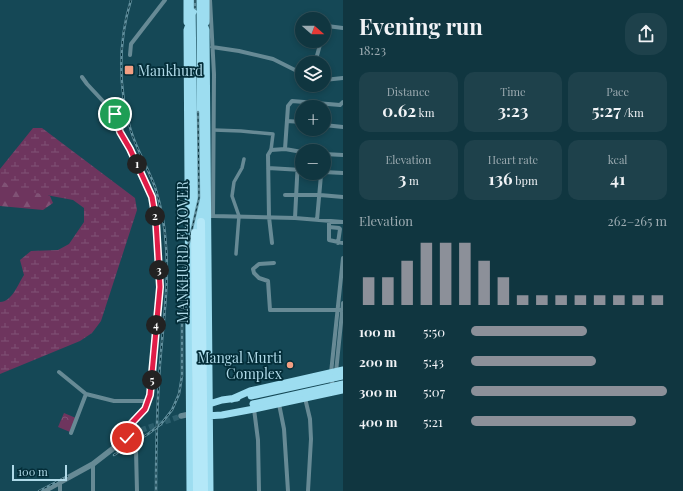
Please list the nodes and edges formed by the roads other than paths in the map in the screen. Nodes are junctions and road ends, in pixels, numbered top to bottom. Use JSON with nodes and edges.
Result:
{"nodes":[{"id":1,"x":165,"y":0,"type":"edge"},
{"id":2,"x":187,"y":0,"type":"edge"},
{"id":3,"x":192,"y":0,"type":"edge"},
{"id":4,"x":200,"y":0,"type":"edge"},
{"id":5,"x":206,"y":0,"type":"edge"},
{"id":6,"x":210,"y":0,"type":"edge"},
{"id":7,"x":196,"y":12,"type":"junction"},
{"id":8,"x":331,"y":26,"type":"edge"},
{"id":9,"x":343,"y":28,"type":"edge"},
{"id":10,"x":197,"y":30,"type":"junction"},
{"id":11,"x":212,"y":47,"type":"junction"},
{"id":12,"x":130,"y":55,"type":"dead end"},
{"id":13,"x":295,"y":70,"type":"edge"},
{"id":14,"x":82,"y":77,"type":"dead end"},
{"id":15,"x":343,"y":78,"type":"edge"},
{"id":16,"x":331,"y":79,"type":"edge"},
{"id":17,"x":343,"y":102,"type":"edge"},
{"id":18,"x":287,"y":121,"type":"junction"},
{"id":19,"x":295,"y":122,"type":"edge"},
{"id":20,"x":331,"y":126,"type":"edge"},
{"id":21,"x":343,"y":127,"type":"edge"},
{"id":22,"x":214,"y":130,"type":"junction"},
{"id":23,"x":210,"y":138,"type":"junction"},
{"id":24,"x":285,"y":149,"type":"junction"},
{"id":25,"x":271,"y":150,"type":"junction"},
{"id":26,"x":295,"y":151,"type":"edge"},
{"id":27,"x":331,"y":154,"type":"edge"},
{"id":28,"x":343,"y":155,"type":"edge"},
{"id":29,"x":244,"y":159,"type":"dead end"},
{"id":30,"x":268,"y":168,"type":"junction"},
{"id":31,"x":295,"y":170,"type":"edge"},
{"id":32,"x":331,"y":173,"type":"edge"},
{"id":33,"x":343,"y":173,"type":"edge"},
{"id":34,"x":298,"y":180,"type":"edge"},
{"id":35,"x":322,"y":180,"type":"edge"},
{"id":36,"x":285,"y":195,"type":"dead end"},
{"id":37,"x":296,"y":195,"type":"junction"},
{"id":38,"x":320,"y":195,"type":"junction"},
{"id":39,"x":343,"y":197,"type":"edge"},
{"id":40,"x":239,"y":216,"type":"junction"},
{"id":41,"x":269,"y":217,"type":"junction"},
{"id":42,"x":295,"y":218,"type":"junction"},
{"id":43,"x":208,"y":219,"type":"junction"},
{"id":44,"x":317,"y":220,"type":"junction"},
{"id":45,"x":329,"y":221,"type":"junction"},
{"id":46,"x":343,"y":222,"type":"edge"},
{"id":47,"x":329,"y":227,"type":"junction"},
{"id":48,"x":195,"y":233,"type":"joint"},
{"id":49,"x":272,"y":243,"type":"dead end"},
{"id":50,"x":341,"y":243,"type":"edge"},
{"id":51,"x":236,"y":254,"type":"dead end"},
{"id":52,"x":343,"y":258,"type":"edge"},
{"id":53,"x":274,"y":263,"type":"dead end"},
{"id":54,"x":342,"y":286,"type":"edge"},
{"id":55,"x":343,"y":303,"type":"edge"},
{"id":56,"x":340,"y":310,"type":"edge"},
{"id":57,"x":337,"y":371,"type":"edge"},
{"id":58,"x":59,"y":372,"type":"dead end"},
{"id":59,"x":343,"y":376,"type":"edge"},
{"id":60,"x":343,"y":384,"type":"edge"},
{"id":61,"x":209,"y":389,"type":"junction"},
{"id":62,"x":338,"y":391,"type":"edge"},
{"id":63,"x":86,"y":394,"type":"junction"},
{"id":64,"x":305,"y":398,"type":"junction"},
{"id":65,"x":232,"y":399,"type":"junction"},
{"id":66,"x":222,"y":400,"type":"junction"},
{"id":67,"x":148,"y":401,"type":"junction"},
{"id":68,"x":209,"y":403,"type":"junction"},
{"id":69,"x":279,"y":404,"type":"junction"},
{"id":70,"x":253,"y":406,"type":"junction"},
{"id":71,"x":190,"y":414,"type":"junction"},
{"id":72,"x":181,"y":416,"type":"tunnel mouth"},
{"id":73,"x":209,"y":417,"type":"junction"},
{"id":74,"x":133,"y":433,"type":"tunnel mouth"},
{"id":75,"x":71,"y":434,"type":"dead end"},
{"id":76,"x":127,"y":438,"type":"junction"},
{"id":77,"x":93,"y":464,"type":"junction"},
{"id":78,"x":60,"y":483,"type":"junction"},
{"id":79,"x":44,"y":491,"type":"edge"},
{"id":80,"x":60,"y":491,"type":"edge"},
{"id":81,"x":93,"y":491,"type":"edge"},
{"id":82,"x":136,"y":491,"type":"edge"},
{"id":83,"x":190,"y":491,"type":"edge"},
{"id":84,"x":197,"y":491,"type":"edge"},
{"id":85,"x":204,"y":491,"type":"edge"},
{"id":86,"x":210,"y":491,"type":"edge"},
{"id":87,"x":259,"y":491,"type":"edge"},
{"id":88,"x":288,"y":491,"type":"edge"},
{"id":89,"x":308,"y":491,"type":"edge"}],
"edges":[{"from":1,"to":12,"type":"street"},
{"from":2,"to":7,"type":"highway"},
{"from":3,"to":7,"type":"highway"},
{"from":4,"to":7,"type":"highway"},
{"from":5,"to":7,"type":"highway"},
{"from":6,"to":11,"type":"street"},
{"from":7,"to":10,"type":"highway","name":"MANKHURD FLYOVER"},
{"from":7,"to":10,"type":"highway"},
{"from":8,"to":9,"type":"street"},
{"from":10,"to":23,"type":"highway"},
{"from":10,"to":43,"type":"highway","name":"MANKHURD FLYOVER"},
{"from":10,"to":48,"type":"highway","name":"MANKHURD FLYOVER"},
{"from":10,"to":71,"type":"highway"},
{"from":11,"to":13,"type":"street"},
{"from":11,"to":22,"type":"street"},
{"from":14,"to":67,"type":"street"},
{"from":15,"to":16,"type":"street"},
{"from":17,"to":18,"type":"street"},
{"from":18,"to":19,"type":"street"},
{"from":18,"to":24,"type":"street"},
{"from":20,"to":21,"type":"street"},
{"from":22,"to":23,"type":"street"},
{"from":22,"to":25,"type":"street"},
{"from":23,"to":43,"type":"highway"},
{"from":24,"to":25,"type":"street"},
{"from":24,"to":26,"type":"street"},
{"from":25,"to":30,"type":"street"},
{"from":27,"to":28,"type":"street"},
{"from":29,"to":40,"type":"street"},
{"from":30,"to":31,"type":"street"},
{"from":30,"to":41,"type":"street"},
{"from":32,"to":33,"type":"street"},
{"from":34,"to":37,"type":"street"},
{"from":35,"to":38,"type":"street"},
{"from":36,"to":37,"type":"street"},
{"from":37,"to":38,"type":"street"},
{"from":37,"to":42,"type":"street"},
{"from":38,"to":39,"type":"street"},
{"from":38,"to":44,"type":"street"},
{"from":40,"to":41,"type":"street"},
{"from":40,"to":43,"type":"street"},
{"from":40,"to":51,"type":"street"},
{"from":41,"to":42,"type":"street"},
{"from":41,"to":49,"type":"street"},
{"from":42,"to":44,"type":"street"},
{"from":43,"to":61,"type":"highway"},
{"from":43,"to":85,"type":"highway","name":"MANKHURD FLYOVER","bridge":true},
{"from":44,"to":45,"type":"street"},
{"from":45,"to":46,"type":"street"},
{"from":45,"to":47,"type":"street"},
{"from":47,"to":50,"type":"street"},
{"from":47,"to":50,"type":"street"},
{"from":48,"to":84,"type":"highway","name":"MANKHURD FLYOVER","bridge":true},
{"from":52,"to":54,"type":"street"},
{"from":53,"to":56,"type":"street"},
{"from":54,"to":56,"type":"street"},
{"from":55,"to":56,"type":"street"},
{"from":56,"to":57,"type":"street"},
{"from":57,"to":62,"type":"street"},
{"from":57,"to":65,"type":"highway"},
{"from":58,"to":63,"type":"street"},
{"from":59,"to":65,"type":"highway","bridge":true},
{"from":60,"to":70,"type":"highway","bridge":true},
{"from":61,"to":66,"type":"highway"},
{"from":61,"to":68,"type":"highway"},
{"from":62,"to":64,"type":"highway"},
{"from":63,"to":67,"type":"street"},
{"from":63,"to":75,"type":"street"},
{"from":64,"to":69,"type":"highway"},
{"from":64,"to":89,"type":"street"},
{"from":65,"to":66,"type":"highway"},
{"from":66,"to":68,"type":"highway"},
{"from":67,"to":76,"type":"street"},
{"from":68,"to":71,"type":"highway"},
{"from":68,"to":73,"type":"highway"},
{"from":69,"to":70,"type":"highway"},
{"from":69,"to":88,"type":"street"},
{"from":70,"to":73,"type":"highway"},
{"from":70,"to":87,"type":"street"},
{"from":71,"to":72,"type":"street"},
{"from":71,"to":73,"type":"highway"},
{"from":71,"to":83,"type":"highway"},
{"from":73,"to":86,"type":"highway"},
{"from":74,"to":76,"type":"street"},
{"from":76,"to":77,"type":"street"},
{"from":76,"to":82,"type":"street"},
{"from":77,"to":78,"type":"street"},
{"from":77,"to":81,"type":"street"},
{"from":78,"to":79,"type":"street"},
{"from":78,"to":80,"type":"street"}]}
